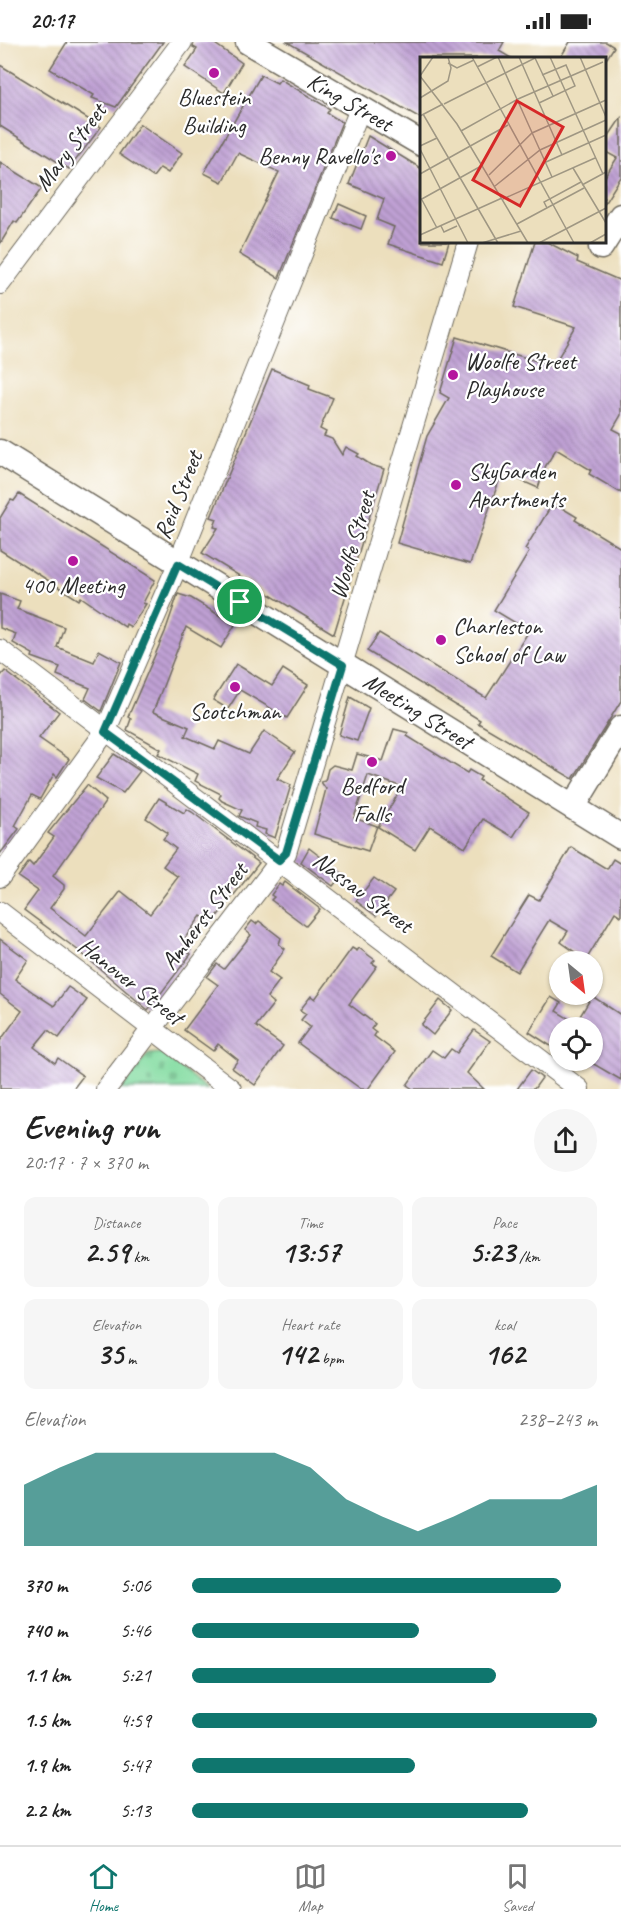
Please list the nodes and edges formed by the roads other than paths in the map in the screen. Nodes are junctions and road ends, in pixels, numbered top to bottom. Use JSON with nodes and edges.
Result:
{"nodes":[{"id":1,"x":182,"y":42,"type":"edge"},
{"id":2,"x":248,"y":42,"type":"edge"},
{"id":3,"x":360,"y":109,"type":"junction"},
{"id":4,"x":420,"y":143,"type":"edge"},
{"id":5,"x":621,"y":216,"type":"edge"},
{"id":6,"x":468,"y":243,"type":"edge"},
{"id":7,"x":604,"y":249,"type":"edge"},
{"id":8,"x":0,"y":284,"type":"edge"},
{"id":9,"x":0,"y":452,"type":"edge"},
{"id":10,"x":178,"y":564,"type":"junction"},
{"id":11,"x":0,"y":650,"type":"edge"},
{"id":12,"x":343,"y":665,"type":"junction"},
{"id":13,"x":621,"y":728,"type":"edge"},
{"id":14,"x":105,"y":732,"type":"junction"},
{"id":15,"x":573,"y":807,"type":"junction"},
{"id":16,"x":621,"y":837,"type":"edge"},
{"id":17,"x":279,"y":860,"type":"junction"},
{"id":18,"x":0,"y":877,"type":"edge"},
{"id":19,"x":0,"y":912,"type":"edge"},
{"id":20,"x":151,"y":1029,"type":"junction"},
{"id":21,"x":106,"y":1089,"type":"edge"},
{"id":22,"x":231,"y":1089,"type":"edge"},
{"id":23,"x":579,"y":1089,"type":"edge"}],
"edges":[{"from":1,"to":8,"type":"street","name":"Mary Street"},
{"from":2,"to":3,"type":"main road","name":"King Street"},
{"from":3,"to":4,"type":"main road","name":"King Street"},
{"from":3,"to":10,"type":"street","name":"Reid Street"},
{"from":5,"to":7,"type":"main road"},
{"from":6,"to":12,"type":"street","name":"Woolfe Street"},
{"from":9,"to":10,"type":"main road","name":"Meeting Street"},
{"from":10,"to":12,"type":"main road","name":"Meeting Street"},
{"from":10,"to":14,"type":"street","name":"Reid Street"},
{"from":11,"to":14,"type":"street","name":"Nassau Street"},
{"from":12,"to":15,"type":"main road","name":"Meeting Street"},
{"from":12,"to":17,"type":"street","name":"Woolfe Street"},
{"from":13,"to":15,"type":"main road"},
{"from":14,"to":17,"type":"street","name":"Nassau Street"},
{"from":14,"to":18,"type":"street","name":"Reid Street"},
{"from":15,"to":16,"type":"main road","name":"Meeting Street"},
{"from":17,"to":20,"type":"street","name":"Amherst Street"},
{"from":17,"to":23,"type":"street","name":"Nassau Street"},
{"from":19,"to":20,"type":"street","name":"Hanover Street"},
{"from":20,"to":21,"type":"street","name":"Amherst Street"},
{"from":20,"to":22,"type":"street","name":"Hanover Street"}]}
